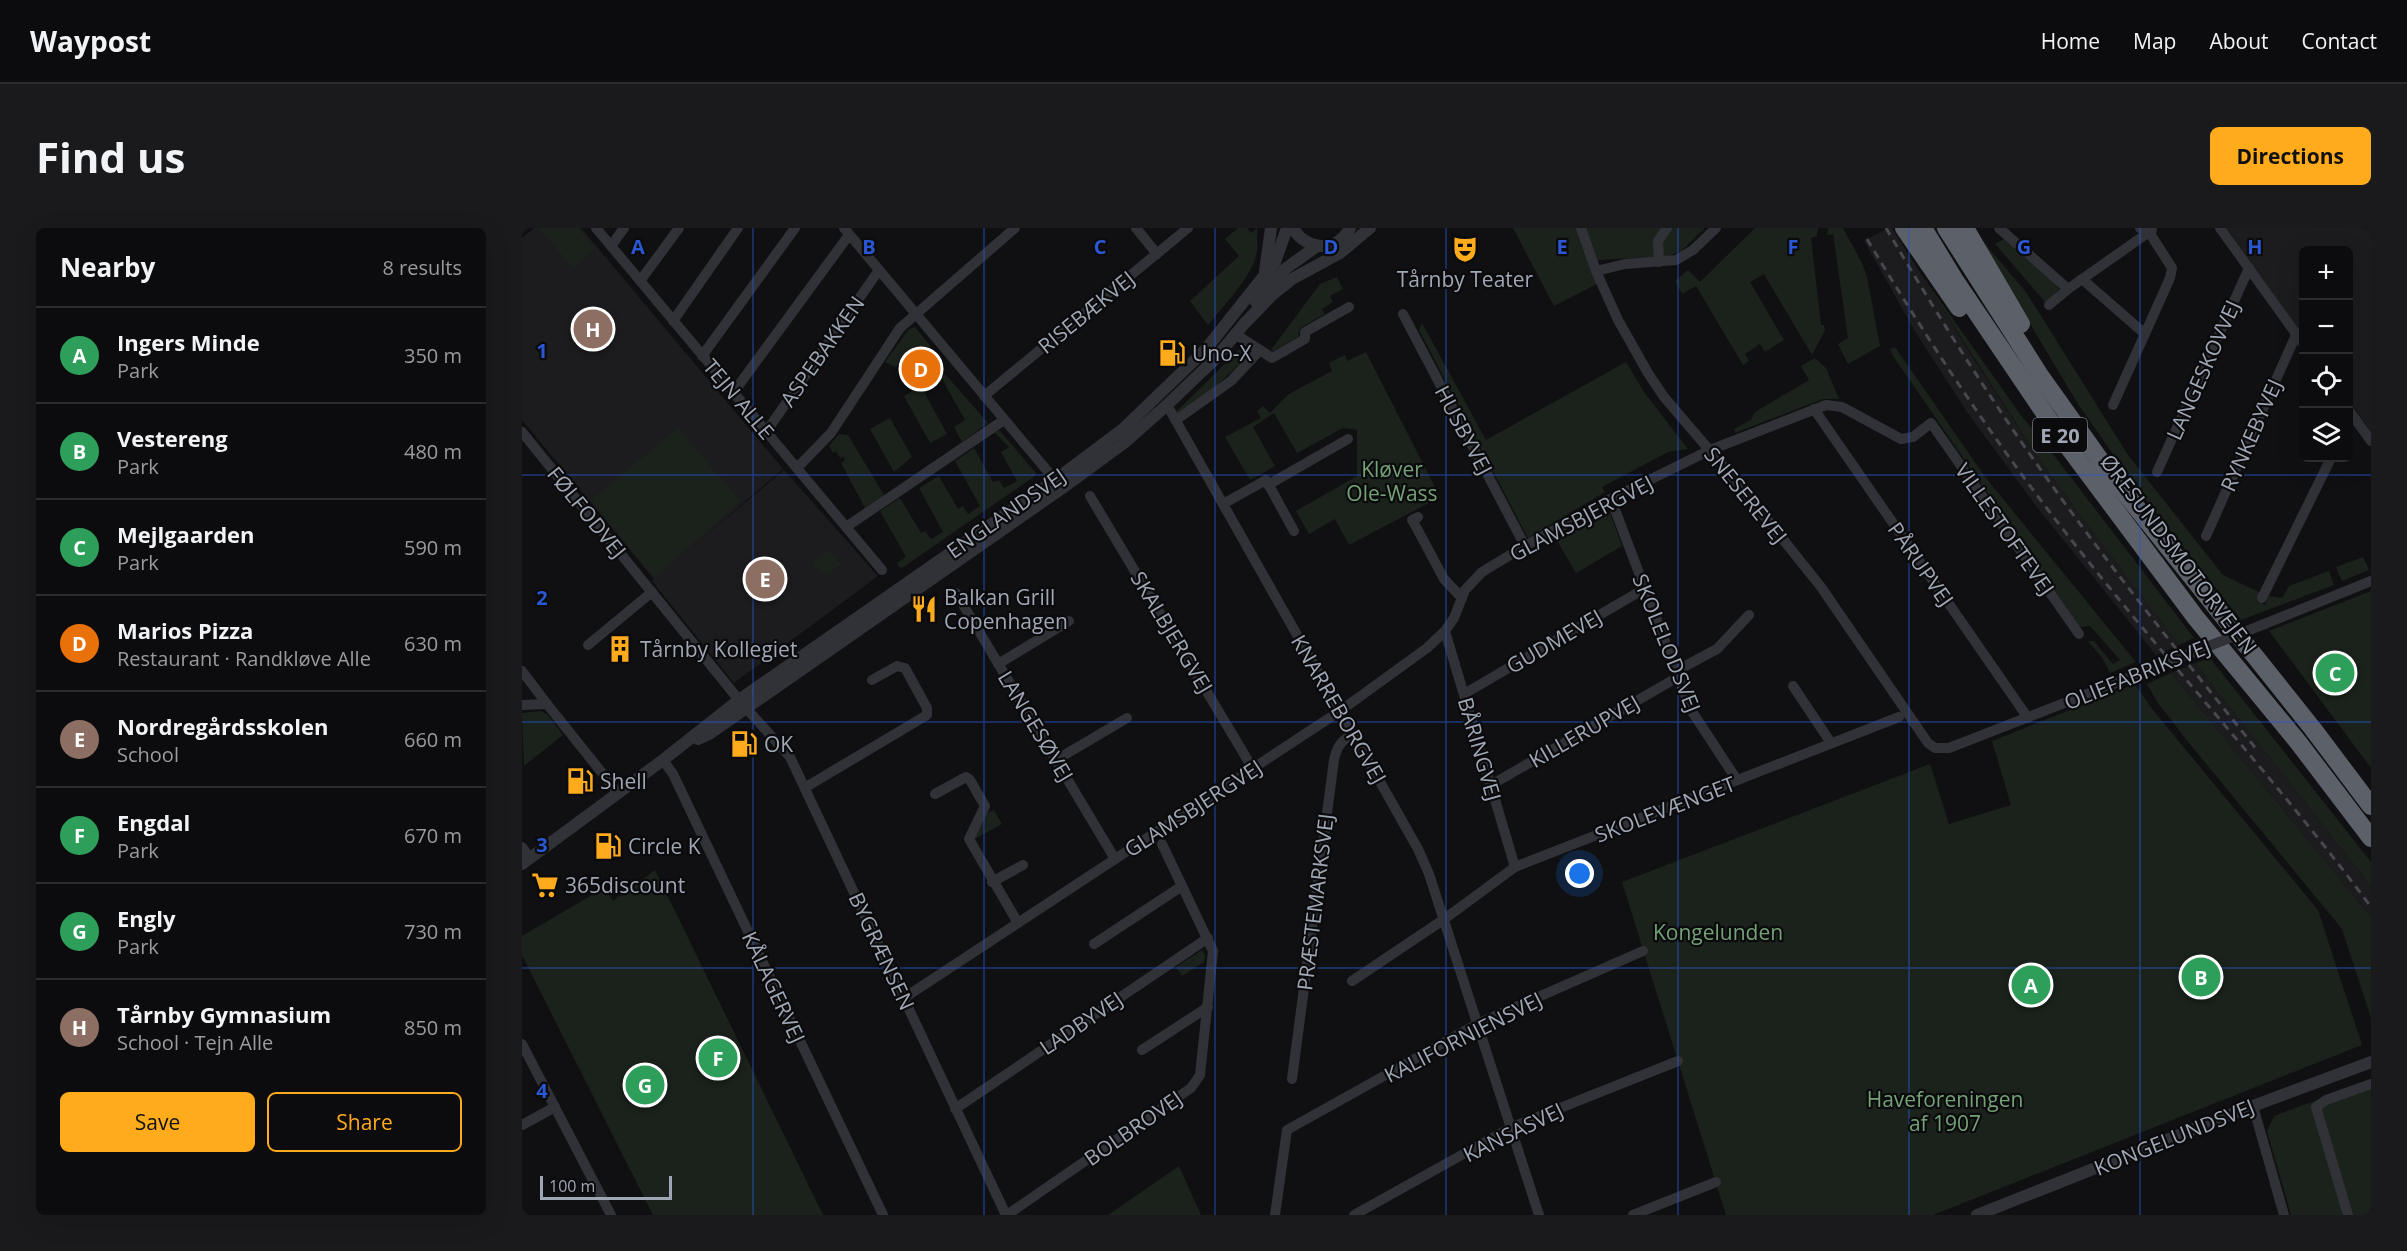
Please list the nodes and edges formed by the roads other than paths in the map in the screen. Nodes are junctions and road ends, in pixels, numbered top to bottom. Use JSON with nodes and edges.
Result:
{"nodes":[{"id":1,"x":596,"y":228,"type":"edge"},
{"id":2,"x":624,"y":228,"type":"edge"},
{"id":3,"x":680,"y":228,"type":"edge"},
{"id":4,"x":738,"y":228,"type":"edge"},
{"id":5,"x":795,"y":228,"type":"edge"},
{"id":6,"x":1015,"y":228,"type":"edge"},
{"id":7,"x":1136,"y":228,"type":"edge"},
{"id":8,"x":1188,"y":228,"type":"edge"},
{"id":9,"x":1271,"y":228,"type":"edge"},
{"id":10,"x":1287,"y":228,"type":"edge"},
{"id":11,"x":1293,"y":228,"type":"edge"},
{"id":12,"x":1350,"y":228,"type":"edge"},
{"id":13,"x":1369,"y":228,"type":"edge"},
{"id":14,"x":1581,"y":228,"type":"edge"},
{"id":15,"x":1667,"y":228,"type":"edge"},
{"id":16,"x":1716,"y":228,"type":"edge"},
{"id":17,"x":1904,"y":228,"type":"edge"},
{"id":18,"x":1923,"y":228,"type":"edge"},
{"id":19,"x":1946,"y":228,"type":"edge"},
{"id":20,"x":1965,"y":228,"type":"edge"},
{"id":21,"x":1999,"y":228,"type":"edge"},
{"id":22,"x":2220,"y":228,"type":"edge"},
{"id":23,"x":2148,"y":229,"type":"edge"},
{"id":24,"x":847,"y":231,"type":"edge"},
{"id":25,"x":1340,"y":241,"type":"junction"},
{"id":26,"x":611,"y":246,"type":"junction"},
{"id":27,"x":1317,"y":246,"type":"junction"},
{"id":28,"x":1157,"y":254,"type":"junction"},
{"id":29,"x":1659,"y":262,"type":"junction"},
{"id":30,"x":2249,"y":268,"type":"junction"},
{"id":31,"x":879,"y":270,"type":"junction"},
{"id":32,"x":1596,"y":271,"type":"junction"},
{"id":33,"x":1263,"y":278,"type":"junction"},
{"id":34,"x":2082,"y":279,"type":"junction"},
{"id":35,"x":640,"y":281,"type":"junction"},
{"id":36,"x":2068,"y":289,"type":"junction"},
{"id":37,"x":2049,"y":305,"type":"dead end"},
{"id":38,"x":1349,"y":307,"type":"dead end"},
{"id":39,"x":915,"y":314,"type":"junction"},
{"id":40,"x":1403,"y":315,"type":"dead end"},
{"id":41,"x":673,"y":321,"type":"junction"},
{"id":42,"x":1244,"y":324,"type":"junction"},
{"id":43,"x":1235,"y":334,"type":"junction"},
{"id":44,"x":2145,"y":334,"type":"junction"},
{"id":45,"x":2296,"y":335,"type":"junction"},
{"id":46,"x":2299,"y":339,"type":"edge"},
{"id":47,"x":1260,"y":350,"type":"junction"},
{"id":48,"x":702,"y":356,"type":"junction"},
{"id":49,"x":733,"y":393,"type":"junction"},
{"id":50,"x":984,"y":396,"type":"junction"},
{"id":51,"x":1167,"y":405,"type":"junction"},
{"id":52,"x":2112,"y":405,"type":"dead end"},
{"id":53,"x":1814,"y":409,"type":"junction"},
{"id":54,"x":2353,"y":419,"type":"edge"},
{"id":55,"x":1004,"y":420,"type":"junction"},
{"id":56,"x":1176,"y":420,"type":"junction"},
{"id":57,"x":1931,"y":423,"type":"joint"},
{"id":58,"x":522,"y":432,"type":"edge"},
{"id":59,"x":766,"y":432,"type":"junction"},
{"id":60,"x":1348,"y":439,"type":"dead end"},
{"id":61,"x":2371,"y":441,"type":"edge"},
{"id":62,"x":1710,"y":450,"type":"junction"},
{"id":63,"x":2329,"y":462,"type":"edge"},
{"id":64,"x":797,"y":468,"type":"junction"},
{"id":65,"x":2157,"y":472,"type":"dead end"},
{"id":66,"x":1055,"y":480,"type":"junction"},
{"id":67,"x":1268,"y":485,"type":"junction"},
{"id":68,"x":1090,"y":496,"type":"dead end"},
{"id":69,"x":1611,"y":499,"type":"junction"},
{"id":70,"x":1223,"y":504,"type":"junction"},
{"id":71,"x":1418,"y":517,"type":"dead end"},
{"id":72,"x":846,"y":527,"type":"junction"},
{"id":73,"x":1294,"y":531,"type":"dead end"},
{"id":74,"x":2206,"y":536,"type":"dead end"},
{"id":75,"x":1525,"y":546,"type":"junction"},
{"id":76,"x":882,"y":570,"type":"dead end"},
{"id":77,"x":2371,"y":581,"type":"edge"},
{"id":78,"x":1644,"y":589,"type":"junction"},
{"id":79,"x":652,"y":592,"type":"junction"},
{"id":80,"x":956,"y":593,"type":"dead end"},
{"id":81,"x":1462,"y":598,"type":"junction"},
{"id":82,"x":2262,"y":598,"type":"dead end"},
{"id":83,"x":1749,"y":615,"type":"dead end"},
{"id":84,"x":2196,"y":618,"type":"junction"},
{"id":85,"x":1069,"y":621,"type":"dead end"},
{"id":86,"x":1445,"y":632,"type":"junction"},
{"id":87,"x":2079,"y":634,"type":"dead end"},
{"id":88,"x":588,"y":645,"type":"dead end"},
{"id":89,"x":2252,"y":652,"type":"junction"},
{"id":90,"x":998,"y":664,"type":"junction"},
{"id":91,"x":522,"y":671,"type":"edge"},
{"id":92,"x":1677,"y":674,"type":"junction"},
{"id":93,"x":872,"y":680,"type":"dead end"},
{"id":94,"x":1793,"y":686,"type":"dead end"},
{"id":95,"x":1464,"y":694,"type":"junction"},
{"id":96,"x":547,"y":704,"type":"junction"},
{"id":97,"x":743,"y":704,"type":"junction"},
{"id":98,"x":522,"y":705,"type":"edge"},
{"id":99,"x":1340,"y":711,"type":"junction"},
{"id":100,"x":1899,"y":717,"type":"dead end"},
{"id":101,"x":1127,"y":718,"type":"dead end"},
{"id":102,"x":2028,"y":718,"type":"junction"},
{"id":103,"x":1353,"y":734,"type":"junction"},
{"id":104,"x":1830,"y":743,"type":"junction"},
{"id":105,"x":1935,"y":748,"type":"joint"},
{"id":106,"x":663,"y":760,"type":"junction"},
{"id":107,"x":1056,"y":760,"type":"junction"},
{"id":108,"x":1253,"y":768,"type":"junction"},
{"id":109,"x":1737,"y":780,"type":"junction"},
{"id":110,"x":1491,"y":784,"type":"junction"},
{"id":111,"x":806,"y":787,"type":"junction"},
{"id":112,"x":618,"y":793,"type":"junction"},
{"id":113,"x":935,"y":794,"type":"dead end"},
{"id":114,"x":2371,"y":806,"type":"edge"},
{"id":115,"x":2371,"y":838,"type":"edge"},
{"id":116,"x":1162,"y":844,"type":"dead end"},
{"id":117,"x":525,"y":856,"type":"edge"},
{"id":118,"x":1115,"y":859,"type":"junction"},
{"id":119,"x":1023,"y":865,"type":"dead end"},
{"id":120,"x":1515,"y":867,"type":"junction"},
{"id":121,"x":992,"y":882,"type":"junction"},
{"id":122,"x":1182,"y":886,"type":"junction"},
{"id":123,"x":1443,"y":920,"type":"junction"},
{"id":124,"x":1018,"y":923,"type":"junction"},
{"id":125,"x":1208,"y":938,"type":"junction"},
{"id":126,"x":1094,"y":944,"type":"dead end"},
{"id":127,"x":1643,"y":951,"type":"dead end"},
{"id":128,"x":1352,"y":981,"type":"dead end"},
{"id":129,"x":904,"y":998,"type":"junction"},
{"id":130,"x":1208,"y":1007,"type":"junction"},
{"id":131,"x":1478,"y":1024,"type":"junction"},
{"id":132,"x":522,"y":1044,"type":"edge"},
{"id":133,"x":1142,"y":1050,"type":"dead end"},
{"id":134,"x":1678,"y":1061,"type":"dead end"},
{"id":135,"x":2371,"y":1062,"type":"edge"},
{"id":136,"x":1292,"y":1079,"type":"dead end"},
{"id":137,"x":2371,"y":1084,"type":"edge"},
{"id":138,"x":2253,"y":1106,"type":"junction"},
{"id":139,"x":555,"y":1107,"type":"junction"},
{"id":140,"x":956,"y":1109,"type":"junction"},
{"id":141,"x":522,"y":1125,"type":"edge"},
{"id":142,"x":1510,"y":1128,"type":"junction"},
{"id":143,"x":1716,"y":1182,"type":"dead end"},
{"id":144,"x":611,"y":1215,"type":"edge"},
{"id":145,"x":883,"y":1215,"type":"edge"},
{"id":146,"x":1006,"y":1215,"type":"edge"},
{"id":147,"x":1275,"y":1215,"type":"edge"},
{"id":148,"x":1354,"y":1215,"type":"edge"},
{"id":149,"x":1539,"y":1215,"type":"edge"},
{"id":150,"x":1633,"y":1215,"type":"edge"},
{"id":151,"x":1977,"y":1215,"type":"edge"},
{"id":152,"x":2284,"y":1215,"type":"edge"},
{"id":153,"x":2348,"y":1215,"type":"edge"}],
"edges":[{"from":1,"to":26,"type":"street","name":"TEJN ALLE"},
{"from":2,"to":26,"type":"street"},
{"from":3,"to":35,"type":"street"},
{"from":4,"to":41,"type":"street"},
{"from":5,"to":48,"type":"street"},
{"from":6,"to":39,"type":"street"},
{"from":7,"to":28,"type":"street"},
{"from":8,"to":28,"type":"street","name":"RISEBÆKVEJ"},
{"from":9,"to":33,"type":"street"},
{"from":10,"to":33,"type":"street","name":"ENGLANDSVEJ"},
{"from":11,"to":27,"type":"street"},
{"from":12,"to":25,"type":"street"},
{"from":13,"to":25,"type":"street","name":"ENGLANDSVEJ"},
{"from":13,"to":42,"type":"street","name":"ENGLANDSVEJ"},
{"from":14,"to":32,"type":"street","name":"SNESEREVEJ"},
{"from":15,"to":29,"type":"street"},
{"from":16,"to":29,"type":"street"},
{"from":17,"to":84,"type":"highway"},
{"from":18,"to":84,"type":"highway","name":"ØRESUNDSMOTORVEJEN","number":"E 20"},
{"from":19,"to":89,"type":"highway","name":"ØRESUNDSMOTORVEJEN","number":"E 20"},
{"from":20,"to":89,"type":"highway"},
{"from":21,"to":36,"type":"street"},
{"from":22,"to":30,"type":"street"},
{"from":23,"to":34,"type":"street"},
{"from":23,"to":44,"type":"street"},
{"from":24,"to":31,"type":"street"},
{"from":24,"to":49,"type":"street"},
{"from":25,"to":27,"type":"street","name":"ENGLANDSVEJ"},
{"from":26,"to":35,"type":"street","name":"TEJN ALLE"},
{"from":27,"to":42,"type":"street","name":"ENGLANDSVEJ"},
{"from":28,"to":50,"type":"street","name":"RISEBÆKVEJ"},
{"from":29,"to":32,"type":"street"},
{"from":30,"to":45,"type":"street"},
{"from":30,"to":65,"type":"street","name":"LANGESKOVVEJ"},
{"from":31,"to":39,"type":"street"},
{"from":31,"to":59,"type":"street","name":"ASPEBAKKEN"},
{"from":32,"to":62,"type":"street","name":"SNESEREVEJ"},
{"from":33,"to":66,"type":"street","name":"ENGLANDSVEJ"},
{"from":34,"to":36,"type":"street"},
{"from":34,"to":44,"type":"street"},
{"from":35,"to":41,"type":"street","name":"TEJN ALLE"},
{"from":36,"to":37,"type":"street"},
{"from":38,"to":47,"type":"street"},
{"from":39,"to":50,"type":"street"},
{"from":39,"to":64,"type":"street"},
{"from":40,"to":75,"type":"street","name":"HUSBYVEJ"},
{"from":41,"to":48,"type":"street","name":"TEJN ALLE"},
{"from":42,"to":43,"type":"street","name":"ENGLANDSVEJ"},
{"from":43,"to":47,"type":"street"},
{"from":43,"to":51,"type":"street","name":"ENGLANDSVEJ"},
{"from":44,"to":52,"type":"street"},
{"from":45,"to":46,"type":"street"},
{"from":45,"to":74,"type":"street","name":"RYNKEBYVEJ"},
{"from":47,"to":56,"type":"street"},
{"from":48,"to":49,"type":"street","name":"TEJN ALLE"},
{"from":49,"to":59,"type":"street","name":"TEJN ALLE"},
{"from":50,"to":55,"type":"street"},
{"from":51,"to":56,"type":"street","name":"KNARREBORGVEJ"},
{"from":51,"to":97,"type":"street","name":"ENGLANDSVEJ"},
{"from":53,"to":57,"type":"street","name":"GLAMSBJERGVEJ"},
{"from":53,"to":62,"type":"street","name":"GLAMSBJERGVEJ"},
{"from":53,"to":102,"type":"street","name":"PÅRUPVEJ"},
{"from":54,"to":61,"type":"street"},
{"from":55,"to":66,"type":"street"},
{"from":55,"to":72,"type":"street"},
{"from":56,"to":70,"type":"street","name":"KNARREBORGVEJ"},
{"from":57,"to":87,"type":"street","name":"VILLESTOFTEVEJ"},
{"from":58,"to":79,"type":"street","name":"FØLFODVEJ"},
{"from":59,"to":64,"type":"street","name":"TEJN ALLE"},
{"from":60,"to":67,"type":"street"},
{"from":62,"to":69,"type":"street","name":"GLAMSBJERGVEJ"},
{"from":62,"to":105,"type":"street","name":"SNESEREVEJ"},
{"from":63,"to":82,"type":"street"},
{"from":64,"to":72,"type":"street","name":"TEJN ALLE"},
{"from":66,"to":97,"type":"street","name":"ENGLANDSVEJ"},
{"from":67,"to":70,"type":"street"},
{"from":67,"to":73,"type":"street"},
{"from":68,"to":108,"type":"street","name":"SKALBJERGVEJ"},
{"from":69,"to":75,"type":"street","name":"GLAMSBJERGVEJ"},
{"from":69,"to":78,"type":"street","name":"SKOLELODSVEJ"},
{"from":70,"to":99,"type":"street","name":"KNARREBORGVEJ"},
{"from":71,"to":81,"type":"street"},
{"from":72,"to":76,"type":"street","name":"TEJN ALLE"},
{"from":75,"to":81,"type":"street","name":"GLAMSBJERGVEJ"},
{"from":77,"to":102,"type":"street","name":"OLIEFABRIKSVEJ","bridge":true},
{"from":78,"to":92,"type":"street","name":"SKOLELODSVEJ"},
{"from":78,"to":95,"type":"street","name":"GUDMEVEJ"},
{"from":79,"to":88,"type":"street"},
{"from":79,"to":97,"type":"street","name":"FØLFODVEJ"},
{"from":80,"to":90,"type":"street","name":"LANGESØVEJ"},
{"from":81,"to":86,"type":"street","name":"GLAMSBJERGVEJ"},
{"from":83,"to":92,"type":"street","name":"KILLERUPVEJ"},
{"from":84,"to":115,"type":"highway","name":"ØRESUNDSMOTORVEJEN","number":"E 20"},
{"from":85,"to":90,"type":"street"},
{"from":86,"to":95,"type":"street","name":"BÅRINGVEJ"},
{"from":86,"to":99,"type":"street","name":"GLAMSBJERGVEJ"},
{"from":89,"to":114,"type":"highway","name":"ØRESUNDSMOTORVEJEN","number":"E 20"},
{"from":90,"to":107,"type":"street","name":"LANGESØVEJ"},
{"from":91,"to":96,"type":"street"},
{"from":92,"to":109,"type":"street","name":"SKOLELODSVEJ"},
{"from":92,"to":110,"type":"street","name":"KILLERUPVEJ"},
{"from":93,"to":111,"type":"street"},
{"from":94,"to":104,"type":"street"},
{"from":95,"to":110,"type":"street","name":"BÅRINGVEJ"},
{"from":96,"to":98,"type":"street"},
{"from":96,"to":112,"type":"street"},
{"from":97,"to":106,"type":"street","name":"ENGLANDSVEJ"},
{"from":97,"to":111,"type":"street","name":"BYGRÆNSEN"},
{"from":99,"to":103,"type":"street","name":"KNARREBORGVEJ"},
{"from":99,"to":108,"type":"street","name":"GLAMSBJERGVEJ"},
{"from":100,"to":104,"type":"street","name":"SKOLEVÆNGET"},
{"from":101,"to":107,"type":"street"},
{"from":102,"to":105,"type":"street","name":"OLIEFABRIKSVEJ"},
{"from":103,"to":123,"type":"street","name":"KNARREBORGVEJ"},
{"from":103,"to":136,"type":"street","name":"PRÆSTEMARKSVEJ"},
{"from":104,"to":109,"type":"street","name":"SKOLEVÆNGET"},
{"from":106,"to":112,"type":"street","name":"ENGLANDSVEJ"},
{"from":106,"to":145,"type":"street","name":"KÅLAGERVEJ"},
{"from":107,"to":118,"type":"street","name":"LANGESØVEJ"},
{"from":108,"to":118,"type":"street","name":"GLAMSBJERGVEJ"},
{"from":109,"to":120,"type":"street","name":"SKOLEVÆNGET"},
{"from":110,"to":120,"type":"street","name":"BÅRINGVEJ"},
{"from":111,"to":129,"type":"street","name":"BYGRÆNSEN"},
{"from":112,"to":117,"type":"street","name":"ENGLANDSVEJ"},
{"from":113,"to":121,"type":"street"},
{"from":116,"to":122,"type":"street","name":"BOLBROVEJ"},
{"from":118,"to":124,"type":"street","name":"GLAMSBJERGVEJ"},
{"from":119,"to":121,"type":"street"},
{"from":120,"to":123,"type":"street","name":"SKOLEVÆNGET"},
{"from":121,"to":124,"type":"street"},
{"from":122,"to":125,"type":"street","name":"BOLBROVEJ"},
{"from":122,"to":126,"type":"street"},
{"from":123,"to":128,"type":"street","name":"SKOLEVÆNGET"},
{"from":123,"to":131,"type":"street","name":"KNARREBORGVEJ"},
{"from":124,"to":129,"type":"street","name":"GLAMSBJERGVEJ"},
{"from":125,"to":130,"type":"street","name":"BOLBROVEJ"},
{"from":125,"to":140,"type":"street","name":"LADBYVEJ"},
{"from":127,"to":131,"type":"street","name":"KALIFORNIENSVEJ"},
{"from":129,"to":140,"type":"street","name":"BYGRÆNSEN"},
{"from":130,"to":133,"type":"street"},
{"from":130,"to":146,"type":"street","name":"BOLBROVEJ"},
{"from":131,"to":142,"type":"street","name":"KNARREBORGVEJ"},
{"from":131,"to":147,"type":"street","name":"KALIFORNIENSVEJ"},
{"from":132,"to":139,"type":"street"},
{"from":134,"to":142,"type":"street","name":"KANSASVEJ"},
{"from":135,"to":138,"type":"street","name":"KONGELUNDSVEJ"},
{"from":137,"to":153,"type":"street"},
{"from":138,"to":151,"type":"street","name":"KONGELUNDSVEJ"},
{"from":138,"to":152,"type":"street"},
{"from":139,"to":141,"type":"street"},
{"from":139,"to":144,"type":"street"},
{"from":140,"to":146,"type":"street","name":"BYGRÆNSEN"},
{"from":142,"to":148,"type":"street","name":"KANSASVEJ"},
{"from":142,"to":149,"type":"street","name":"KNARREBORGVEJ"},
{"from":143,"to":150,"type":"street"}]}
